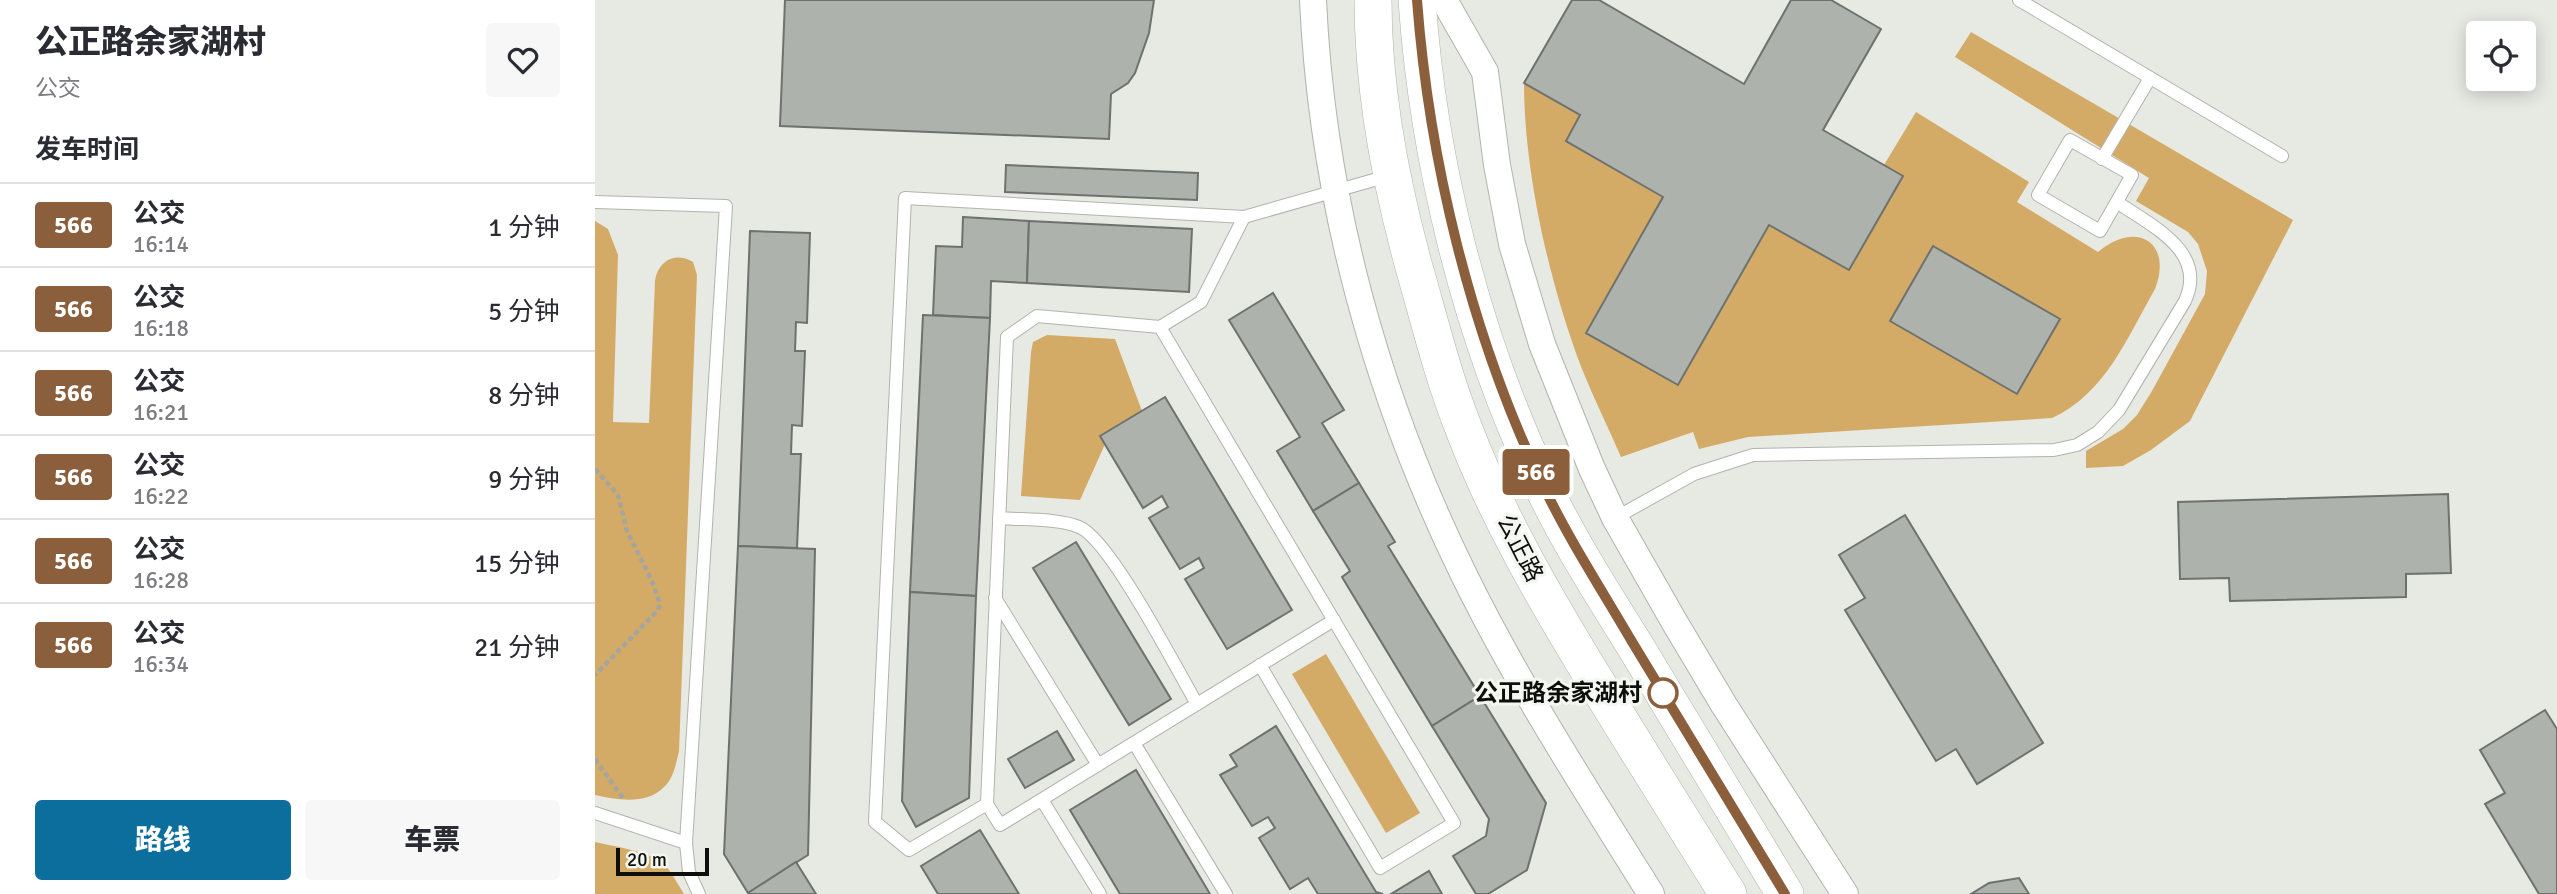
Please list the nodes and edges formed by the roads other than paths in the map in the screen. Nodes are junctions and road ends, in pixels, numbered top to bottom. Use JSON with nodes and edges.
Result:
{"nodes":[{"id":1,"x":1313,"y":0,"type":"edge"},
{"id":2,"x":1417,"y":0,"type":"edge"},
{"id":3,"x":1444,"y":0,"type":"edge"},
{"id":4,"x":2019,"y":0,"type":"edge"},
{"id":5,"x":1372,"y":3,"type":"edge"},
{"id":6,"x":2150,"y":78,"type":"junction"},
{"id":7,"x":2282,"y":156,"type":"dead end"},
{"id":8,"x":2102,"y":159,"type":"junction"},
{"id":9,"x":1392,"y":175,"type":"junction"},
{"id":10,"x":1336,"y":191,"type":"junction"},
{"id":11,"x":595,"y":202,"type":"edge"},
{"id":12,"x":2117,"y":202,"type":"junction"},
{"id":13,"x":1244,"y":217,"type":"junction"},
{"id":14,"x":1160,"y":327,"type":"junction"},
{"id":15,"x":999,"y":518,"type":"junction"},
{"id":16,"x":1615,"y":519,"type":"junction"},
{"id":17,"x":995,"y":598,"type":"junction"},
{"id":18,"x":1334,"y":620,"type":"junction"},
{"id":19,"x":1260,"y":665,"type":"junction"},
{"id":20,"x":1197,"y":704,"type":"junction"},
{"id":21,"x":1134,"y":743,"type":"junction"},
{"id":22,"x":1097,"y":765,"type":"junction"},
{"id":23,"x":1042,"y":800,"type":"junction"},
{"id":24,"x":986,"y":804,"type":"junction"},
{"id":25,"x":595,"y":813,"type":"edge"},
{"id":26,"x":687,"y":843,"type":"junction"},
{"id":27,"x":698,"y":894,"type":"edge"},
{"id":28,"x":1100,"y":894,"type":"edge"},
{"id":29,"x":1226,"y":894,"type":"edge"},
{"id":30,"x":1651,"y":894,"type":"edge"},
{"id":31,"x":1728,"y":894,"type":"edge"},
{"id":32,"x":1785,"y":894,"type":"edge"},
{"id":33,"x":1845,"y":894,"type":"edge"}],
"edges":[{"from":1,"to":10,"type":"street"},
{"from":2,"to":32,"type":"main road","name":"公正路"},
{"from":3,"to":16,"type":"street"},
{"from":4,"to":6,"type":"lane"},
{"from":5,"to":9,"type":"main road","name":"公正路"},
{"from":6,"to":7,"type":"lane"},
{"from":6,"to":8,"type":"lane"},
{"from":8,"to":12,"type":"lane"},
{"from":8,"to":12,"type":"lane"},
{"from":9,"to":10,"type":"lane"},
{"from":9,"to":31,"type":"main road","name":"公正路"},
{"from":10,"to":13,"type":"lane"},
{"from":10,"to":30,"type":"street"},
{"from":11,"to":26,"type":"lane"},
{"from":12,"to":16,"type":"lane"},
{"from":13,"to":14,"type":"lane"},
{"from":13,"to":24,"type":"lane"},
{"from":14,"to":15,"type":"lane"},
{"from":14,"to":18,"type":"lane"},
{"from":15,"to":17,"type":"lane"},
{"from":15,"to":20,"type":"lane"},
{"from":16,"to":33,"type":"street"},
{"from":17,"to":22,"type":"lane"},
{"from":17,"to":24,"type":"lane"},
{"from":18,"to":19,"type":"lane"},
{"from":18,"to":19,"type":"lane"},
{"from":19,"to":20,"type":"lane"},
{"from":20,"to":21,"type":"lane"},
{"from":21,"to":22,"type":"lane"},
{"from":21,"to":29,"type":"lane"},
{"from":22,"to":23,"type":"lane"},
{"from":23,"to":24,"type":"lane"},
{"from":23,"to":28,"type":"lane"},
{"from":25,"to":26,"type":"lane"},
{"from":26,"to":27,"type":"lane"}]}
